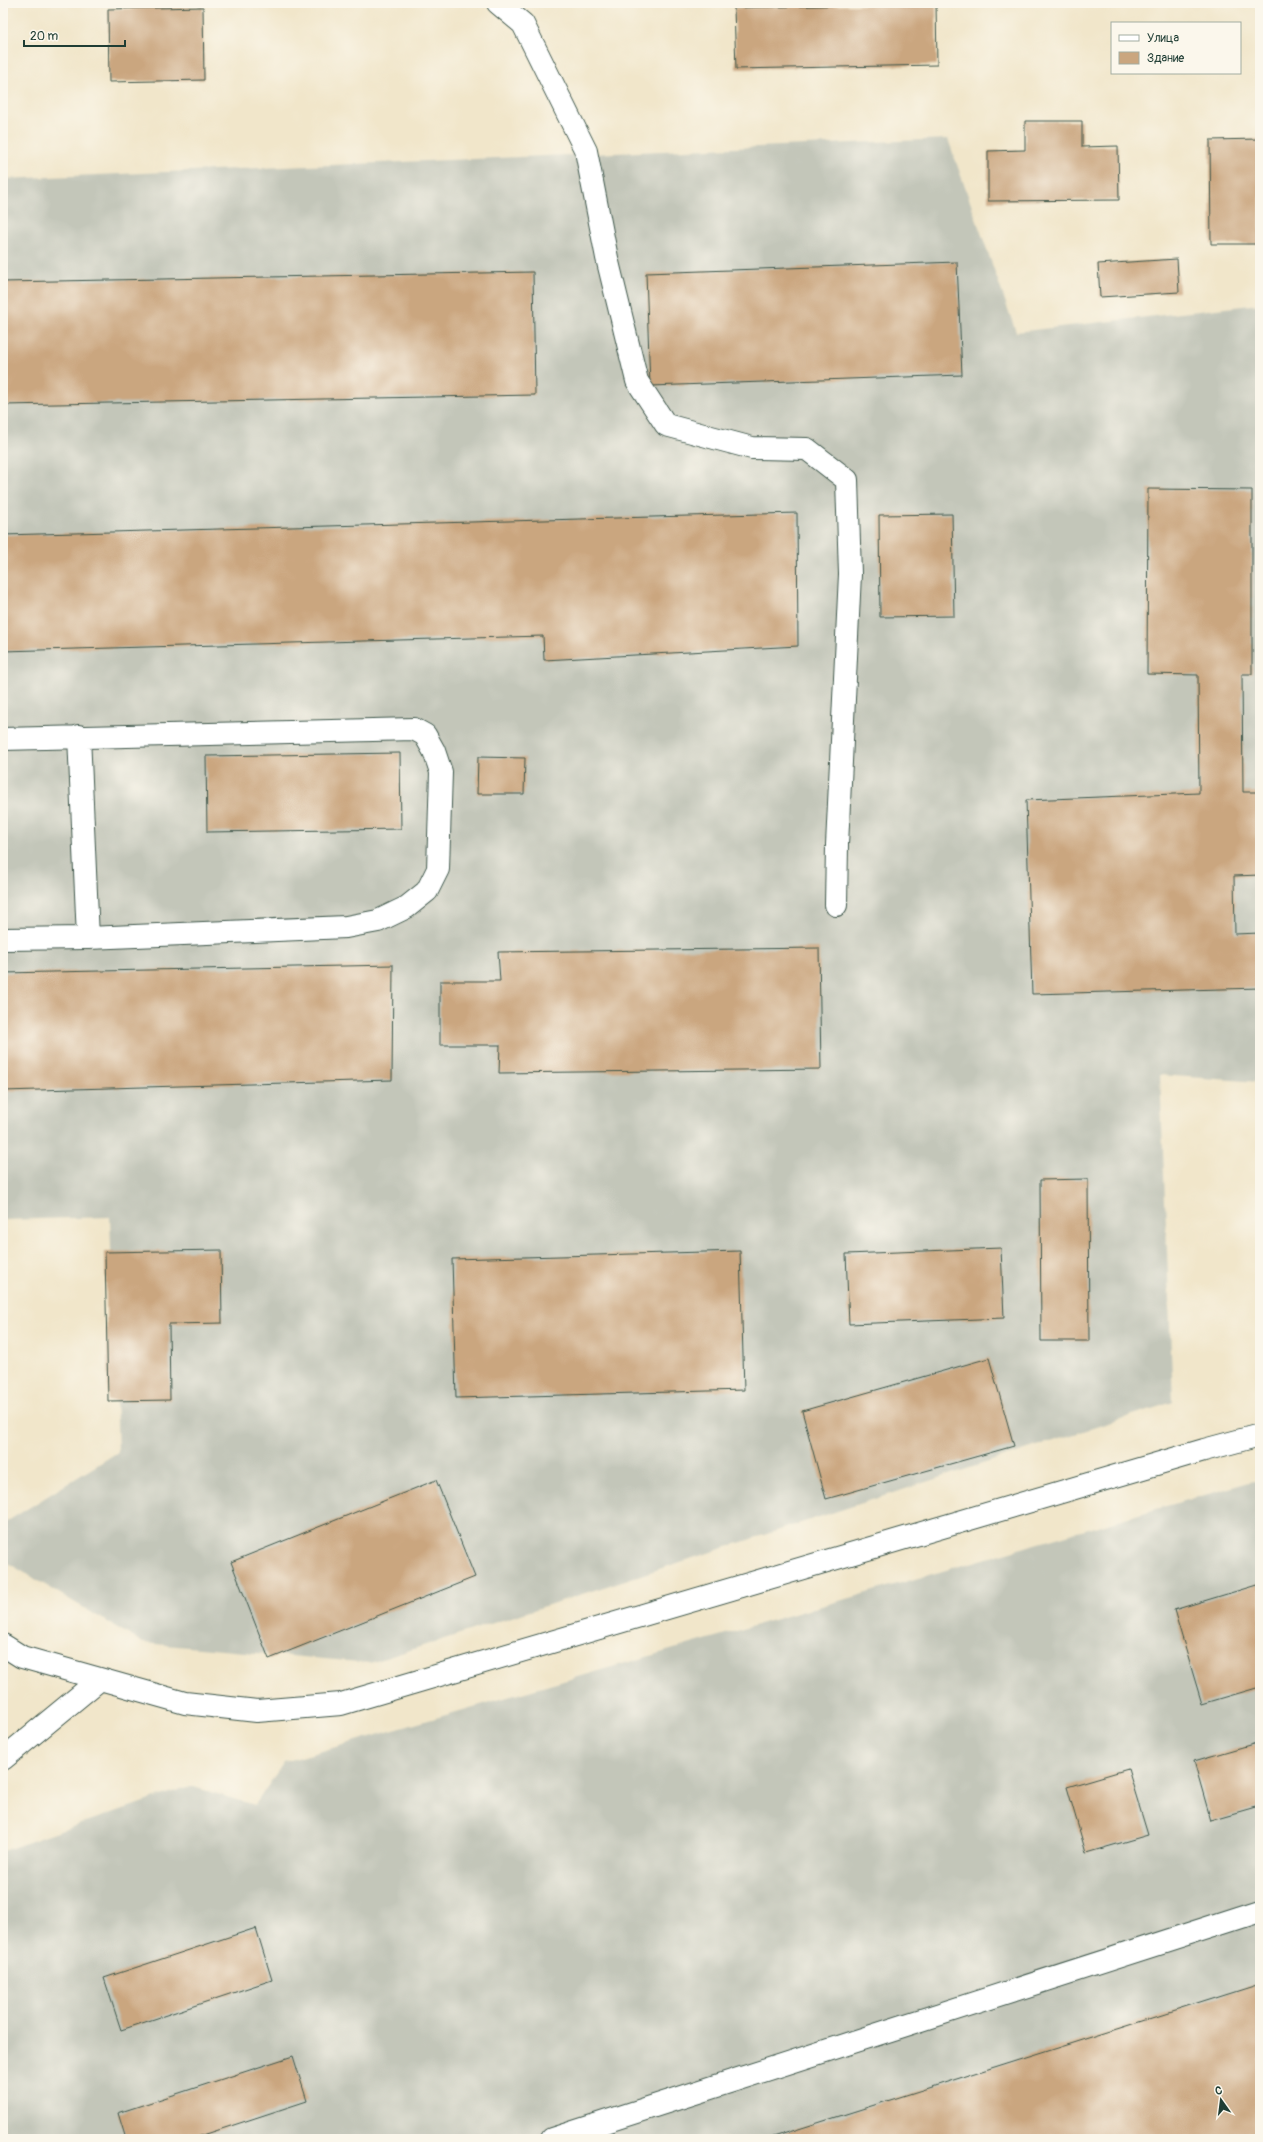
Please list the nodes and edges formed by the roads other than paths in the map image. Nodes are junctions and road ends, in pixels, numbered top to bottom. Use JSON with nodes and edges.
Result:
{"nodes":[{"id":1,"x":498,"y":3,"type":"edge"},
{"id":2,"x":79,"y":736,"type":"junction"},
{"id":3,"x":3,"y":739,"type":"edge"},
{"id":4,"x":836,"y":905,"type":"dead end"},
{"id":5,"x":88,"y":938,"type":"junction"},
{"id":6,"x":3,"y":939,"type":"edge"},
{"id":7,"x":1260,"y":1435,"type":"edge"},
{"id":8,"x":3,"y":1645,"type":"edge"},
{"id":9,"x":99,"y":1680,"type":"junction"},
{"id":10,"x":3,"y":1759,"type":"edge"},
{"id":11,"x":1260,"y":1911,"type":"edge"},
{"id":12,"x":552,"y":2139,"type":"edge"}],
"edges":[{"from":1,"to":4,"type":"street"},
{"from":2,"to":3,"type":"street"},
{"from":2,"to":5,"type":"street"},
{"from":2,"to":5,"type":"street"},
{"from":5,"to":6,"type":"street"},
{"from":7,"to":9,"type":"street"},
{"from":8,"to":9,"type":"street"},
{"from":9,"to":10,"type":"street"},
{"from":11,"to":12,"type":"street"}]}
